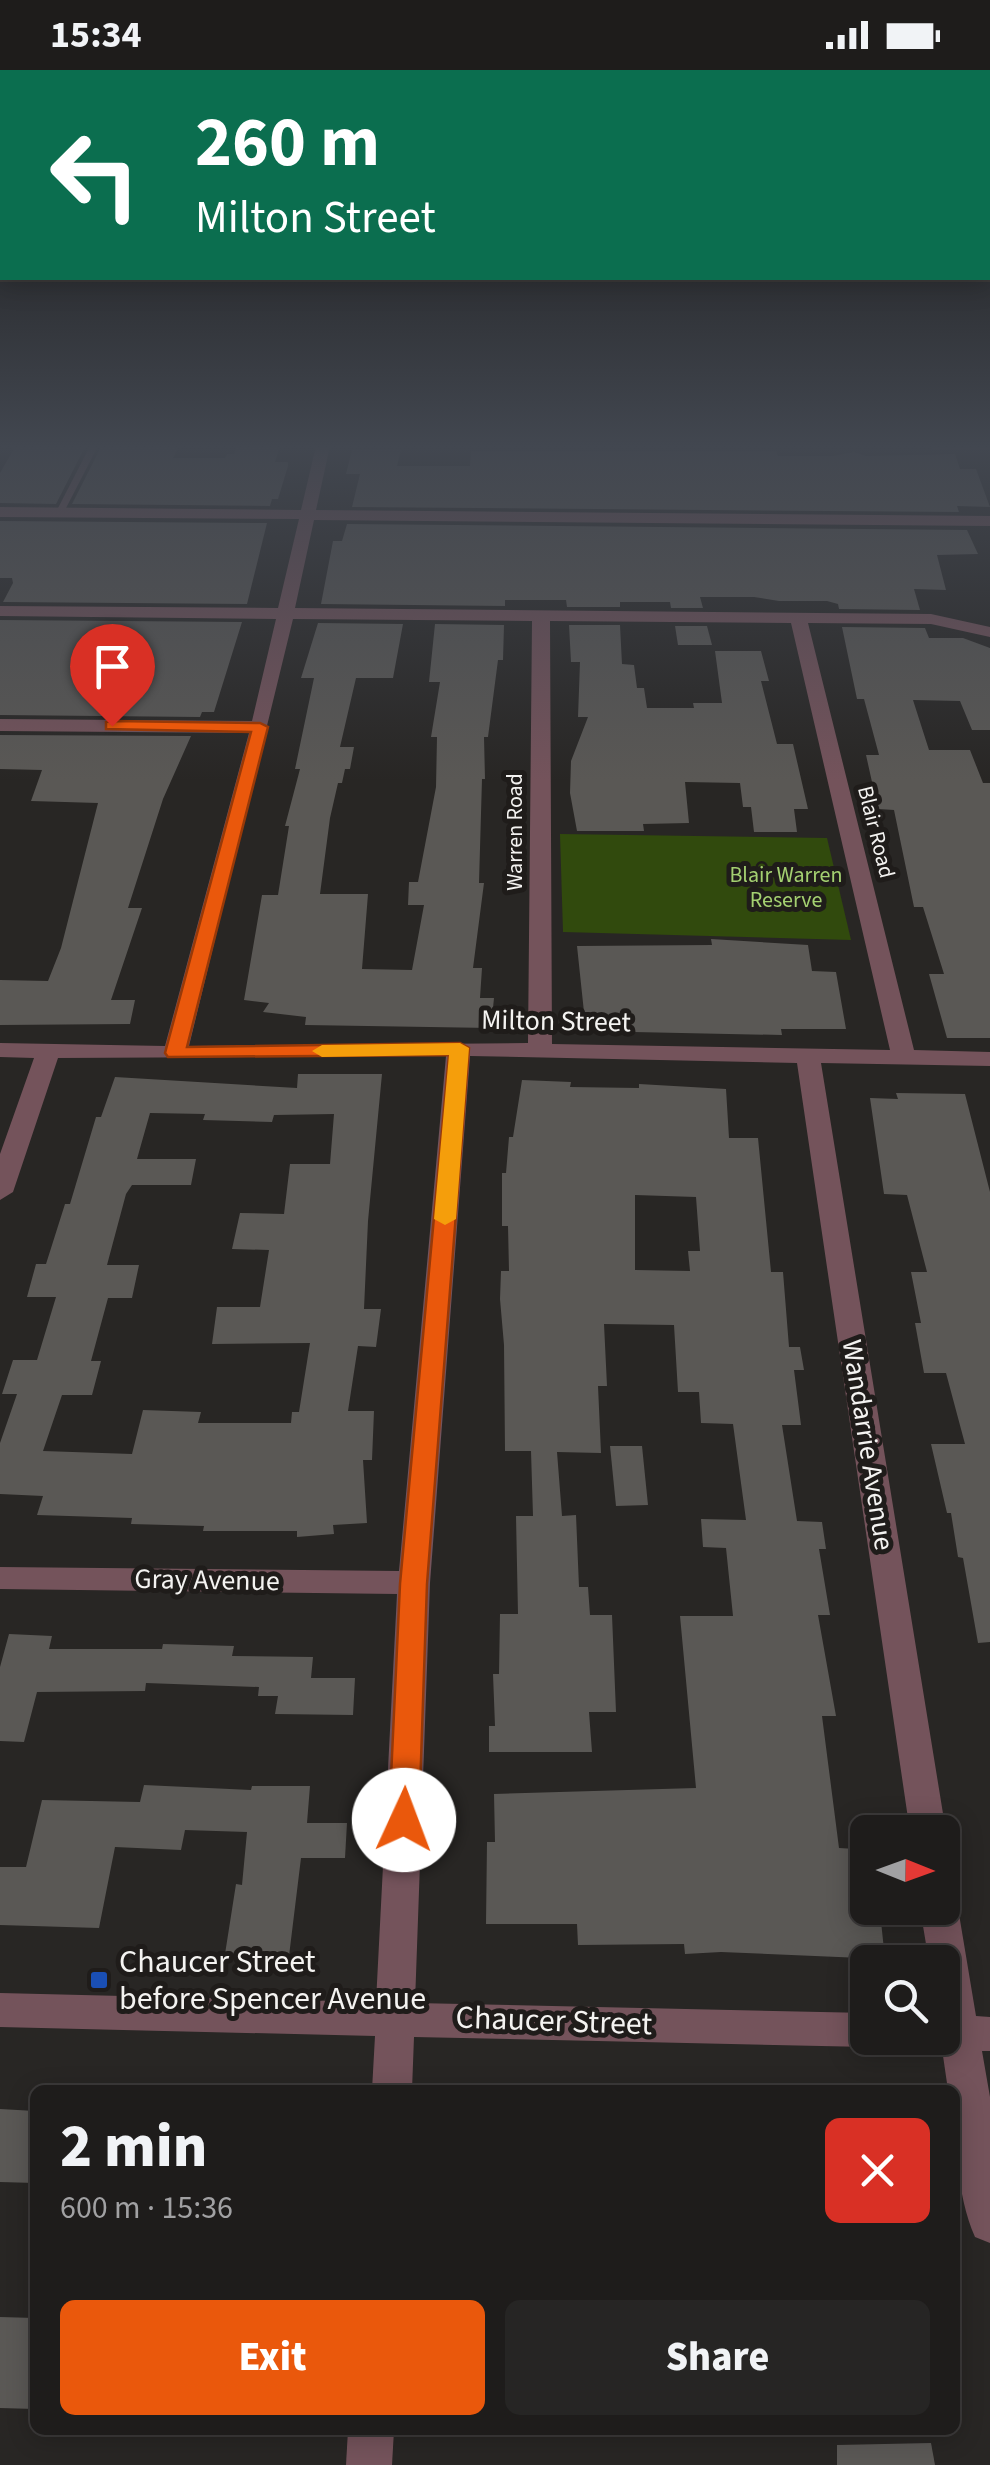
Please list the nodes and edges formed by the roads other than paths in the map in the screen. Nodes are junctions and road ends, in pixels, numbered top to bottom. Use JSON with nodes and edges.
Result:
{"nodes":[{"id":1,"x":297,"y":558,"type":"edge"},
{"id":2,"x":0,"y":611,"type":"edge"},
{"id":3,"x":284,"y":612,"type":"junction"},
{"id":4,"x":541,"y":614,"type":"junction"},
{"id":5,"x":798,"y":616,"type":"junction"},
{"id":6,"x":990,"y":632,"type":"edge"},
{"id":7,"x":0,"y":724,"type":"edge"},
{"id":8,"x":260,"y":727,"type":"junction"},
{"id":9,"x":460,"y":1048,"type":"junction"},
{"id":10,"x":0,"y":1050,"type":"edge"},
{"id":11,"x":48,"y":1050,"type":"junction"},
{"id":12,"x":540,"y":1050,"type":"junction"},
{"id":13,"x":175,"y":1053,"type":"junction"},
{"id":14,"x":808,"y":1057,"type":"junction"},
{"id":15,"x":904,"y":1059,"type":"junction"},
{"id":16,"x":990,"y":1059,"type":"edge"},
{"id":17,"x":0,"y":1192,"type":"edge"},
{"id":18,"x":0,"y":1578,"type":"edge"},
{"id":19,"x":414,"y":1584,"type":"junction"},
{"id":20,"x":925,"y":1815,"type":"edge"},
{"id":21,"x":943,"y":1925,"type":"edge"},
{"id":22,"x":0,"y":2010,"type":"edge"},
{"id":23,"x":396,"y":2016,"type":"junction"},
{"id":24,"x":850,"y":2029,"type":"edge"},
{"id":25,"x":964,"y":2033,"type":"edge"},
{"id":26,"x":392,"y":2085,"type":"edge"},
{"id":27,"x":990,"y":2222,"type":"edge"},
{"id":28,"x":371,"y":2435,"type":"edge"},
{"id":29,"x":369,"y":2465,"type":"edge"}],
"edges":[{"from":1,"to":3,"type":"street"},
{"from":2,"to":3,"type":"street"},
{"from":3,"to":4,"type":"street"},
{"from":3,"to":8,"type":"street"},
{"from":4,"to":5,"type":"street"},
{"from":4,"to":12,"type":"street","name":"Warren Road"},
{"from":5,"to":6,"type":"street"},
{"from":5,"to":15,"type":"street","name":"Blair Road"},
{"from":7,"to":8,"type":"street"},
{"from":8,"to":13,"type":"street"},
{"from":9,"to":12,"type":"street","name":"Milton Street"},
{"from":9,"to":13,"type":"street","name":"Milton Street"},
{"from":9,"to":19,"type":"street"},
{"from":10,"to":11,"type":"street","name":"Milton Street"},
{"from":11,"to":13,"type":"street","name":"Milton Street"},
{"from":11,"to":17,"type":"street"},
{"from":12,"to":14,"type":"street","name":"Milton Street"},
{"from":14,"to":15,"type":"street","name":"Milton Street"},
{"from":14,"to":20,"type":"street","name":"Wandarrie Avenue"},
{"from":15,"to":16,"type":"street","name":"Milton Street"},
{"from":18,"to":19,"type":"street","name":"Gray Avenue"},
{"from":19,"to":23,"type":"street"},
{"from":21,"to":25,"type":"street"},
{"from":22,"to":23,"type":"street","name":"Chaucer Street"},
{"from":23,"to":24,"type":"street","name":"Chaucer Street"},
{"from":23,"to":26,"type":"street"},
{"from":25,"to":27,"type":"street"},
{"from":28,"to":29,"type":"street"}]}
